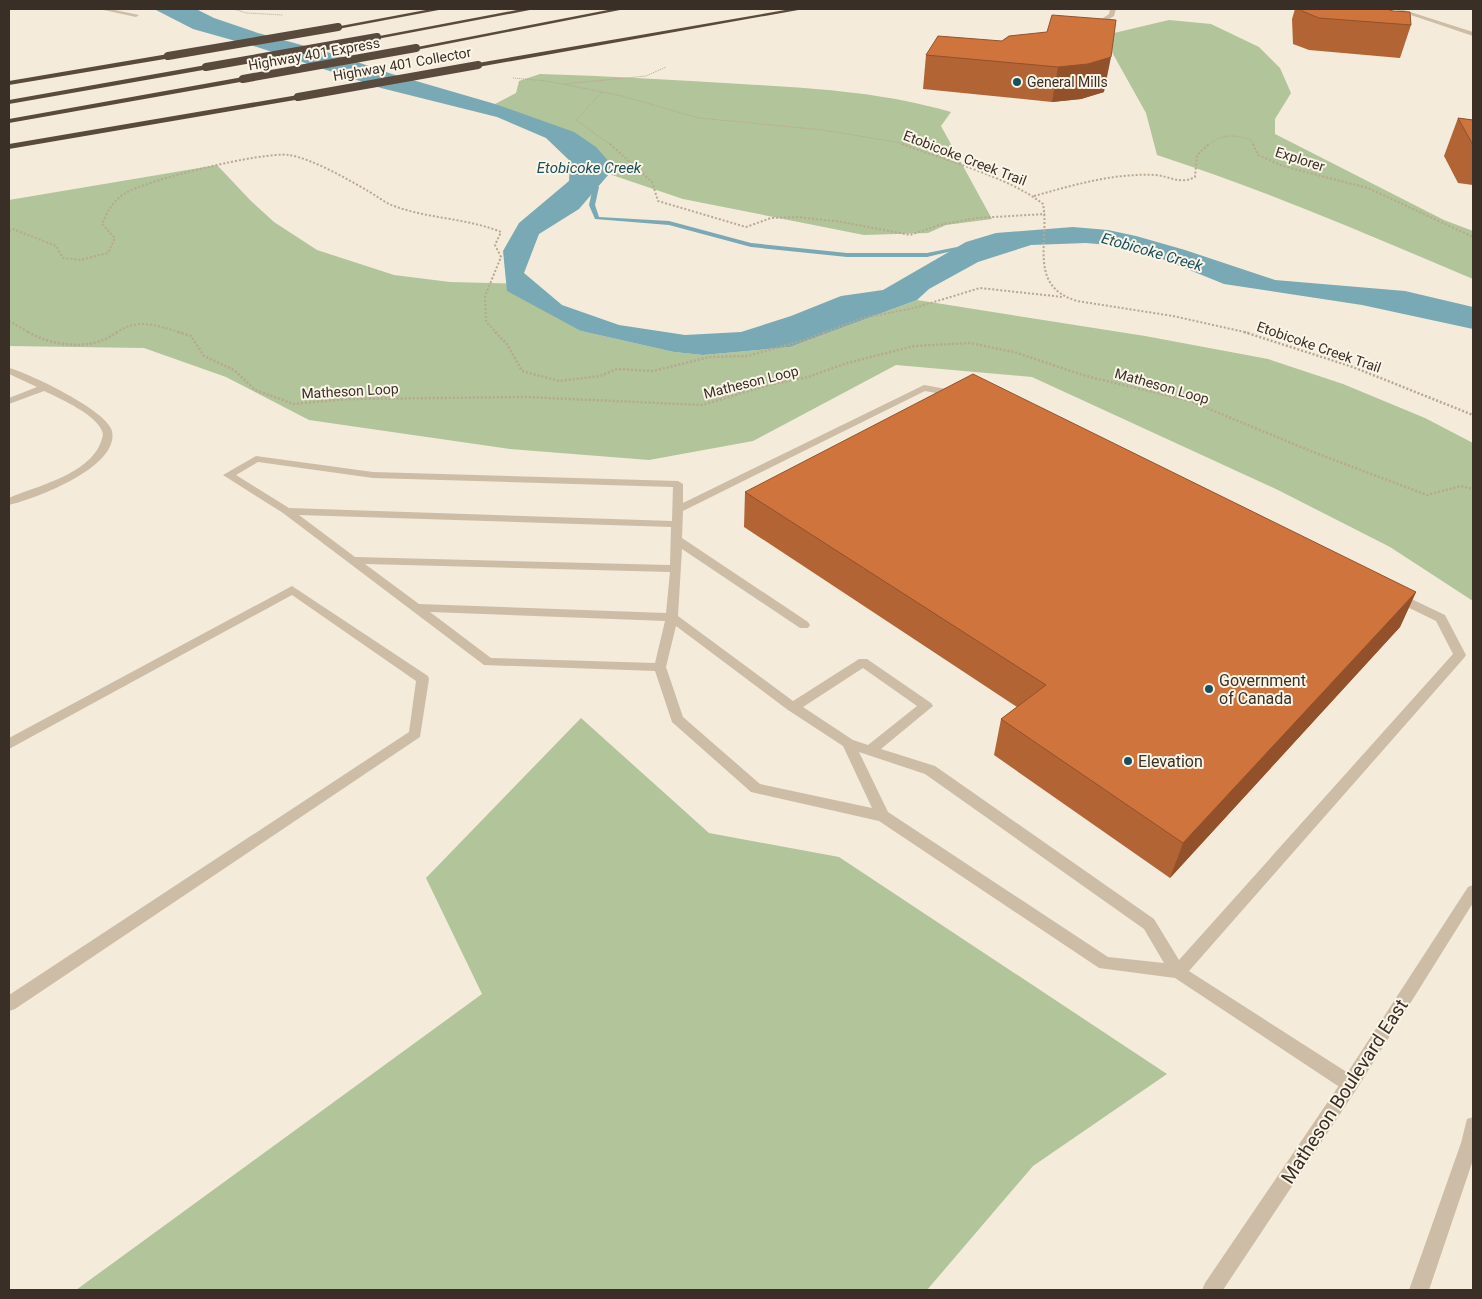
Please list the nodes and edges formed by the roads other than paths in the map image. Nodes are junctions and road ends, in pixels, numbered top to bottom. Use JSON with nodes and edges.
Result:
{"nodes":[{"id":1,"x":102,"y":9,"type":"edge"},
{"id":2,"x":442,"y":9,"type":"edge"},
{"id":3,"x":532,"y":9,"type":"edge"},
{"id":4,"x":622,"y":9,"type":"edge"},
{"id":5,"x":801,"y":9,"type":"edge"},
{"id":6,"x":1113,"y":9,"type":"edge"},
{"id":7,"x":1396,"y":9,"type":"edge"},
{"id":8,"x":136,"y":15,"type":"dead end"},
{"id":9,"x":1090,"y":28,"type":"edge"},
{"id":10,"x":1473,"y":34,"type":"edge"},
{"id":11,"x":9,"y":83,"type":"edge"},
{"id":12,"x":9,"y":102,"type":"edge"},
{"id":13,"x":9,"y":121,"type":"edge"},
{"id":14,"x":9,"y":147,"type":"edge"},
{"id":15,"x":9,"y":371,"type":"edge"},
{"id":16,"x":45,"y":387,"type":"junction"},
{"id":17,"x":972,"y":396,"type":"edge"},
{"id":18,"x":9,"y":401,"type":"edge"},
{"id":19,"x":9,"y":502,"type":"edge"},
{"id":20,"x":677,"y":510,"type":"junction"},
{"id":21,"x":287,"y":511,"type":"junction"},
{"id":22,"x":676,"y":524,"type":"junction"},
{"id":23,"x":677,"y":540,"type":"junction"},
{"id":24,"x":352,"y":560,"type":"junction"},
{"id":25,"x":676,"y":569,"type":"junction"},
{"id":26,"x":1388,"y":592,"type":"edge"},
{"id":27,"x":415,"y":608,"type":"junction"},
{"id":28,"x":672,"y":617,"type":"junction"},
{"id":29,"x":804,"y":625,"type":"dead end"},
{"id":30,"x":660,"y":666,"type":"junction"},
{"id":31,"x":793,"y":707,"type":"junction"},
{"id":32,"x":848,"y":743,"type":"junction"},
{"id":33,"x":9,"y":744,"type":"edge"},
{"id":34,"x":870,"y":751,"type":"junction"},
{"id":35,"x":882,"y":816,"type":"junction"},
{"id":36,"x":1473,"y":891,"type":"edge"},
{"id":37,"x":1178,"y":972,"type":"junction"},
{"id":38,"x":9,"y":1004,"type":"edge"},
{"id":39,"x":1350,"y":1084,"type":"junction"},
{"id":40,"x":1473,"y":1125,"type":"edge"},
{"id":41,"x":1212,"y":1290,"type":"edge"},
{"id":42,"x":1419,"y":1290,"type":"edge"}],
"edges":[{"from":1,"to":8,"type":"street"},
{"from":2,"to":11,"type":"highway","bridge":true},
{"from":3,"to":12,"type":"highway","name":"Highway 401 Express","bridge":true},
{"from":4,"to":13,"type":"highway","name":"Highway 401 Express","bridge":true},
{"from":5,"to":14,"type":"highway","name":"Highway 401 Collector","bridge":true},
{"from":6,"to":9,"type":"street"},
{"from":7,"to":10,"type":"street"},
{"from":15,"to":16,"type":"street"},
{"from":16,"to":18,"type":"street"},
{"from":16,"to":19,"type":"street"},
{"from":17,"to":20,"type":"street"},
{"from":20,"to":21,"type":"street"},
{"from":20,"to":22,"type":"street"},
{"from":21,"to":22,"type":"street"},
{"from":21,"to":24,"type":"street"},
{"from":22,"to":23,"type":"street"},
{"from":23,"to":25,"type":"street"},
{"from":23,"to":29,"type":"street"},
{"from":24,"to":25,"type":"street"},
{"from":24,"to":27,"type":"street"},
{"from":25,"to":28,"type":"street"},
{"from":26,"to":37,"type":"street"},
{"from":27,"to":28,"type":"street"},
{"from":27,"to":30,"type":"street"},
{"from":28,"to":30,"type":"street"},
{"from":28,"to":31,"type":"street"},
{"from":30,"to":35,"type":"street"},
{"from":31,"to":32,"type":"street"},
{"from":31,"to":34,"type":"street"},
{"from":32,"to":34,"type":"street"},
{"from":32,"to":35,"type":"street"},
{"from":33,"to":38,"type":"street"},
{"from":34,"to":37,"type":"street"},
{"from":35,"to":37,"type":"street"},
{"from":36,"to":39,"type":"street","name":"Matheson Boulevard East"},
{"from":37,"to":39,"type":"street"},
{"from":39,"to":41,"type":"street","name":"Matheson Boulevard East"},
{"from":40,"to":42,"type":"street"}]}
